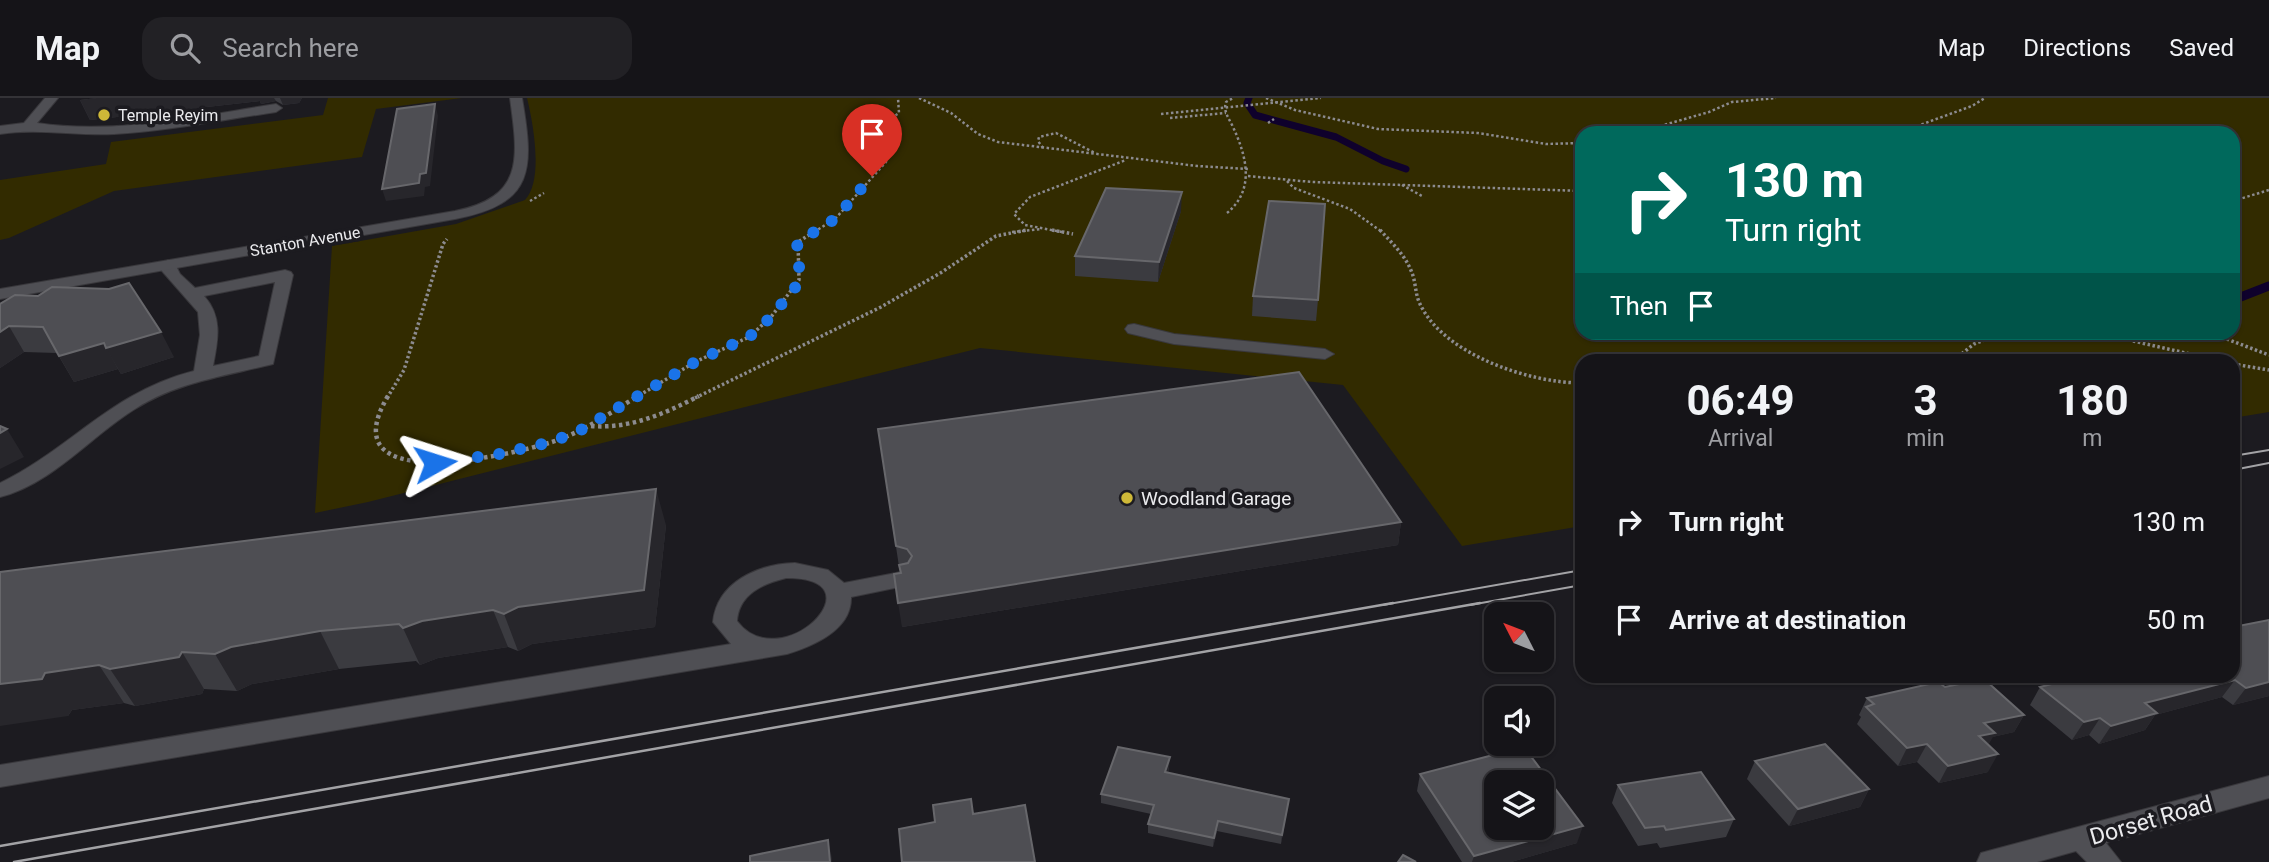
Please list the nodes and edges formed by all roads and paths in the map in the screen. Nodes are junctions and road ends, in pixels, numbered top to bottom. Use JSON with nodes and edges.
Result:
{"nodes":[{"id":1,"x":52,"y":98,"type":"edge"},
{"id":2,"x":516,"y":98,"type":"edge"},
{"id":3,"x":898,"y":98,"type":"edge"},
{"id":4,"x":919,"y":98,"type":"edge"},
{"id":5,"x":1233,"y":98,"type":"edge"},
{"id":6,"x":1266,"y":98,"type":"edge"},
{"id":7,"x":1321,"y":98,"type":"edge"},
{"id":8,"x":1776,"y":98,"type":"edge"},
{"id":9,"x":1985,"y":98,"type":"edge"},
{"id":10,"x":1225,"y":100,"type":"edge"},
{"id":11,"x":276,"y":108,"type":"dead end"},
{"id":12,"x":1226,"y":113,"type":"junction"},
{"id":13,"x":1161,"y":114,"type":"dead end"},
{"id":14,"x":1170,"y":118,"type":"dead end"},
{"id":15,"x":1274,"y":119,"type":"dead end"},
{"id":16,"x":1268,"y":122,"type":"dead end"},
{"id":17,"x":28,"y":125,"type":"junction"},
{"id":18,"x":1658,"y":126,"type":"edge"},
{"id":19,"x":1917,"y":126,"type":"edge"},
{"id":20,"x":0,"y":130,"type":"edge"},
{"id":21,"x":1575,"y":143,"type":"edge"},
{"id":22,"x":1044,"y":149,"type":"junction"},
{"id":23,"x":1099,"y":155,"type":"junction"},
{"id":24,"x":1132,"y":159,"type":"junction"},
{"id":25,"x":1248,"y":169,"type":"junction"},
{"id":26,"x":1248,"y":176,"type":"junction"},
{"id":27,"x":1287,"y":181,"type":"junction"},
{"id":28,"x":1401,"y":185,"type":"junction"},
{"id":29,"x":2269,"y":190,"type":"edge"},
{"id":30,"x":1575,"y":191,"type":"edge"},
{"id":31,"x":544,"y":193,"type":"dead end"},
{"id":32,"x":1422,"y":196,"type":"dead end"},
{"id":33,"x":2240,"y":199,"type":"edge"},
{"id":34,"x":524,"y":204,"type":"dead end"},
{"id":35,"x":1227,"y":213,"type":"dead end"},
{"id":36,"x":1041,"y":229,"type":"junction"},
{"id":37,"x":1073,"y":234,"type":"dead end"},
{"id":38,"x":449,"y":237,"type":"dead end"},
{"id":39,"x":168,"y":265,"type":"junction"},
{"id":40,"x":193,"y":293,"type":"junction"},
{"id":41,"x":0,"y":294,"type":"edge"},
{"id":42,"x":1134,"y":329,"type":"dead end"},
{"id":43,"x":1984,"y":340,"type":"edge"},
{"id":44,"x":2129,"y":340,"type":"edge"},
{"id":45,"x":2229,"y":340,"type":"edge"},
{"id":46,"x":1325,"y":354,"type":"dead end"},
{"id":47,"x":1962,"y":354,"type":"edge"},
{"id":48,"x":2191,"y":354,"type":"edge"},
{"id":49,"x":2269,"y":355,"type":"edge"},
{"id":50,"x":2240,"y":365,"type":"edge"},
{"id":51,"x":2269,"y":370,"type":"edge"},
{"id":52,"x":203,"y":373,"type":"junction"},
{"id":53,"x":1575,"y":383,"type":"edge"},
{"id":54,"x":590,"y":426,"type":"junction"},
{"id":55,"x":0,"y":491,"type":"edge"},
{"id":56,"x":901,"y":580,"type":"edge"},
{"id":57,"x":838,"y":592,"type":"junction"},
{"id":58,"x":774,"y":646,"type":"junction"},
{"id":59,"x":0,"y":776,"type":"edge"},
{"id":60,"x":2269,"y":787,"type":"edge"},
{"id":61,"x":2083,"y":839,"type":"junction"},
{"id":62,"x":1992,"y":862,"type":"edge"},
{"id":63,"x":2106,"y":862,"type":"edge"}],
"edges":[{"from":1,"to":17,"type":"street"},
{"from":2,"to":39,"type":"street","name":"Stanton Avenue"},
{"from":3,"to":54,"type":"path"},
{"from":4,"to":22,"type":"path"},
{"from":5,"to":10,"type":"path"},
{"from":6,"to":21,"type":"path"},
{"from":7,"to":13,"type":"path","bridge":true},
{"from":8,"to":18,"type":"path"},
{"from":9,"to":19,"type":"path"},
{"from":10,"to":12,"type":"path"},
{"from":11,"to":17,"type":"street"},
{"from":12,"to":14,"type":"path"},
{"from":12,"to":25,"type":"path"},
{"from":15,"to":16,"type":"path"},
{"from":17,"to":20,"type":"street"},
{"from":22,"to":23,"type":"path"},
{"from":22,"to":23,"type":"path"},
{"from":23,"to":24,"type":"path"},
{"from":24,"to":25,"type":"path"},
{"from":24,"to":36,"type":"path"},
{"from":25,"to":26,"type":"path"},
{"from":26,"to":27,"type":"path"},
{"from":26,"to":35,"type":"path"},
{"from":27,"to":28,"type":"path"},
{"from":27,"to":53,"type":"path"},
{"from":28,"to":30,"type":"path"},
{"from":28,"to":32,"type":"path"},
{"from":29,"to":33,"type":"path"},
{"from":31,"to":34,"type":"path"},
{"from":36,"to":37,"type":"path"},
{"from":36,"to":54,"type":"path"},
{"from":38,"to":54,"type":"path"},
{"from":39,"to":40,"type":"street"},
{"from":39,"to":41,"type":"street","name":"Stanton Avenue"},
{"from":40,"to":52,"type":"street"},
{"from":40,"to":52,"type":"street"},
{"from":42,"to":46,"type":"street"},
{"from":43,"to":47,"type":"path"},
{"from":44,"to":48,"type":"path"},
{"from":45,"to":49,"type":"path"},
{"from":50,"to":51,"type":"path"},
{"from":52,"to":55,"type":"street"},
{"from":56,"to":57,"type":"street"},
{"from":57,"to":58,"type":"street"},
{"from":57,"to":58,"type":"street"},
{"from":58,"to":59,"type":"street"},
{"from":60,"to":61,"type":"street","name":"Dorset Road"},
{"from":61,"to":62,"type":"street","name":"Dorset Road"},
{"from":61,"to":63,"type":"street"}]}
